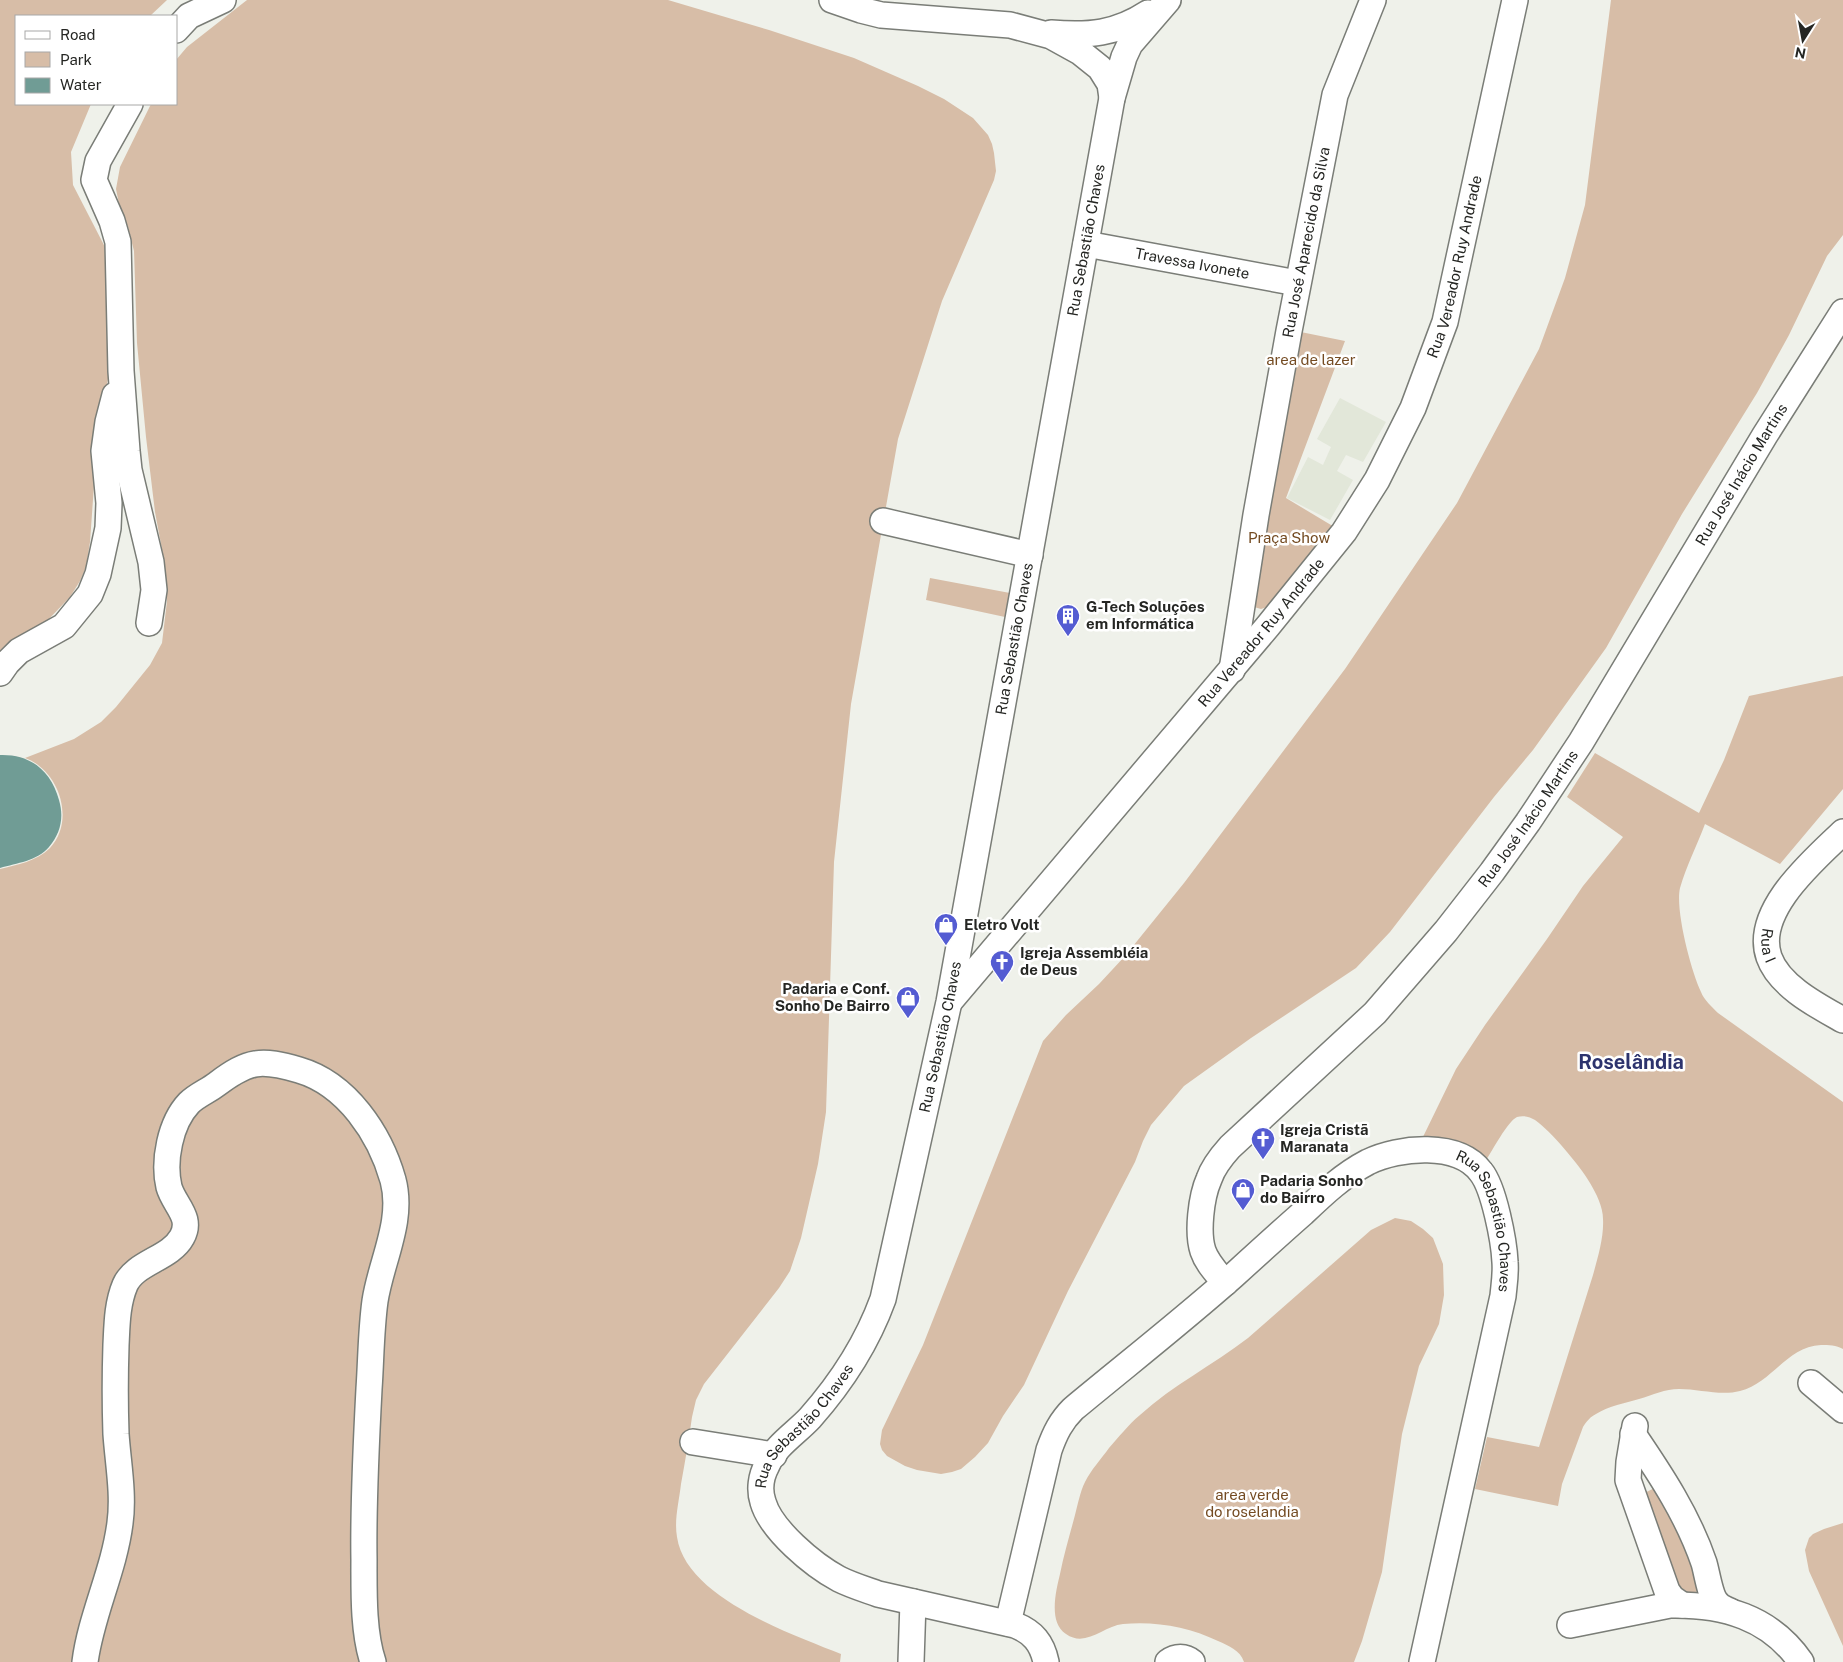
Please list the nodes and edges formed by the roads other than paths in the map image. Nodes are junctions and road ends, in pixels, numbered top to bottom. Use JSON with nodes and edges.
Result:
{"nodes":[{"id":1,"x":223,"y":0,"type":"edge"},
{"id":2,"x":832,"y":0,"type":"edge"},
{"id":3,"x":1374,"y":0,"type":"edge"},
{"id":4,"x":1515,"y":0,"type":"edge"},
{"id":5,"x":1167,"y":1,"type":"edge"},
{"id":6,"x":178,"y":28,"type":"edge"},
{"id":7,"x":1037,"y":31,"type":"junction"},
{"id":8,"x":1112,"y":98,"type":"junction"},
{"id":9,"x":129,"y":105,"type":"edge"},
{"id":10,"x":1086,"y":244,"type":"junction"},
{"id":11,"x":1297,"y":283,"type":"junction"},
{"id":12,"x":1843,"y":312,"type":"edge"},
{"id":13,"x":121,"y":371,"type":"junction"},
{"id":14,"x":883,"y":521,"type":"dead end"},
{"id":15,"x":1030,"y":555,"type":"junction"},
{"id":16,"x":150,"y":623,"type":"dead end"},
{"id":17,"x":1232,"y":670,"type":"junction"},
{"id":18,"x":0,"y":673,"type":"edge"},
{"id":19,"x":1843,"y":832,"type":"edge"},
{"id":20,"x":949,"y":1002,"type":"junction"},
{"id":21,"x":1843,"y":1020,"type":"edge"},
{"id":22,"x":1225,"y":1283,"type":"junction"},
{"id":23,"x":1812,"y":1383,"type":"dead end"},
{"id":24,"x":1843,"y":1410,"type":"edge"},
{"id":25,"x":693,"y":1442,"type":"dead end"},
{"id":26,"x":774,"y":1455,"type":"junction"},
{"id":27,"x":914,"y":1602,"type":"junction"},
{"id":28,"x":1682,"y":1605,"type":"junction"},
{"id":29,"x":1730,"y":1611,"type":"junction"},
{"id":30,"x":1008,"y":1624,"type":"junction"},
{"id":31,"x":1570,"y":1625,"type":"dead end"},
{"id":32,"x":85,"y":1662,"type":"edge"},
{"id":33,"x":373,"y":1662,"type":"edge"},
{"id":34,"x":911,"y":1662,"type":"edge"},
{"id":35,"x":1046,"y":1662,"type":"edge"},
{"id":36,"x":1168,"y":1662,"type":"edge"},
{"id":37,"x":1192,"y":1662,"type":"edge"},
{"id":38,"x":1422,"y":1662,"type":"edge"},
{"id":39,"x":1801,"y":1662,"type":"edge"}],
"edges":[{"from":1,"to":6,"type":"street"},
{"from":2,"to":7,"type":"street"},
{"from":3,"to":11,"type":"street","name":"Rua José Aparecido da Silva"},
{"from":4,"to":17,"type":"street","name":"Rua Vereador Ruy Andrade"},
{"from":5,"to":7,"type":"street"},
{"from":5,"to":8,"type":"street","name":"Rua Sebastião Chaves"},
{"from":7,"to":8,"type":"street"},
{"from":8,"to":10,"type":"street","name":"Rua Sebastião Chaves"},
{"from":9,"to":13,"type":"street"},
{"from":10,"to":11,"type":"street","name":"Travessa Ivonete"},
{"from":10,"to":15,"type":"street","name":"Rua Sebastião Chaves"},
{"from":11,"to":17,"type":"street","name":"Rua José Aparecido da Silva"},
{"from":12,"to":22,"type":"street","name":"Rua José Inácio Martins"},
{"from":13,"to":16,"type":"street"},
{"from":13,"to":18,"type":"street"},
{"from":14,"to":15,"type":"street"},
{"from":15,"to":20,"type":"street","name":"Rua Sebastião Chaves"},
{"from":17,"to":20,"type":"street","name":"Rua Vereador Ruy Andrade"},
{"from":19,"to":21,"type":"street","name":"Rua I"},
{"from":20,"to":26,"type":"street","name":"Rua Sebastião Chaves"},
{"from":22,"to":30,"type":"street","name":"Rua Sebastião Chaves"},
{"from":22,"to":38,"type":"street","name":"Rua Sebastião Chaves"},
{"from":23,"to":24,"type":"street"},
{"from":25,"to":26,"type":"street"},
{"from":26,"to":27,"type":"street","name":"Rua Sebastião Chaves"},
{"from":27,"to":30,"type":"street","name":"Rua Sebastião Chaves"},
{"from":27,"to":34,"type":"street"},
{"from":28,"to":29,"type":"street"},
{"from":28,"to":29,"type":"street"},
{"from":28,"to":31,"type":"street"},
{"from":29,"to":39,"type":"street"},
{"from":30,"to":35,"type":"street"},
{"from":32,"to":33,"type":"street"},
{"from":36,"to":37,"type":"street"}]}
